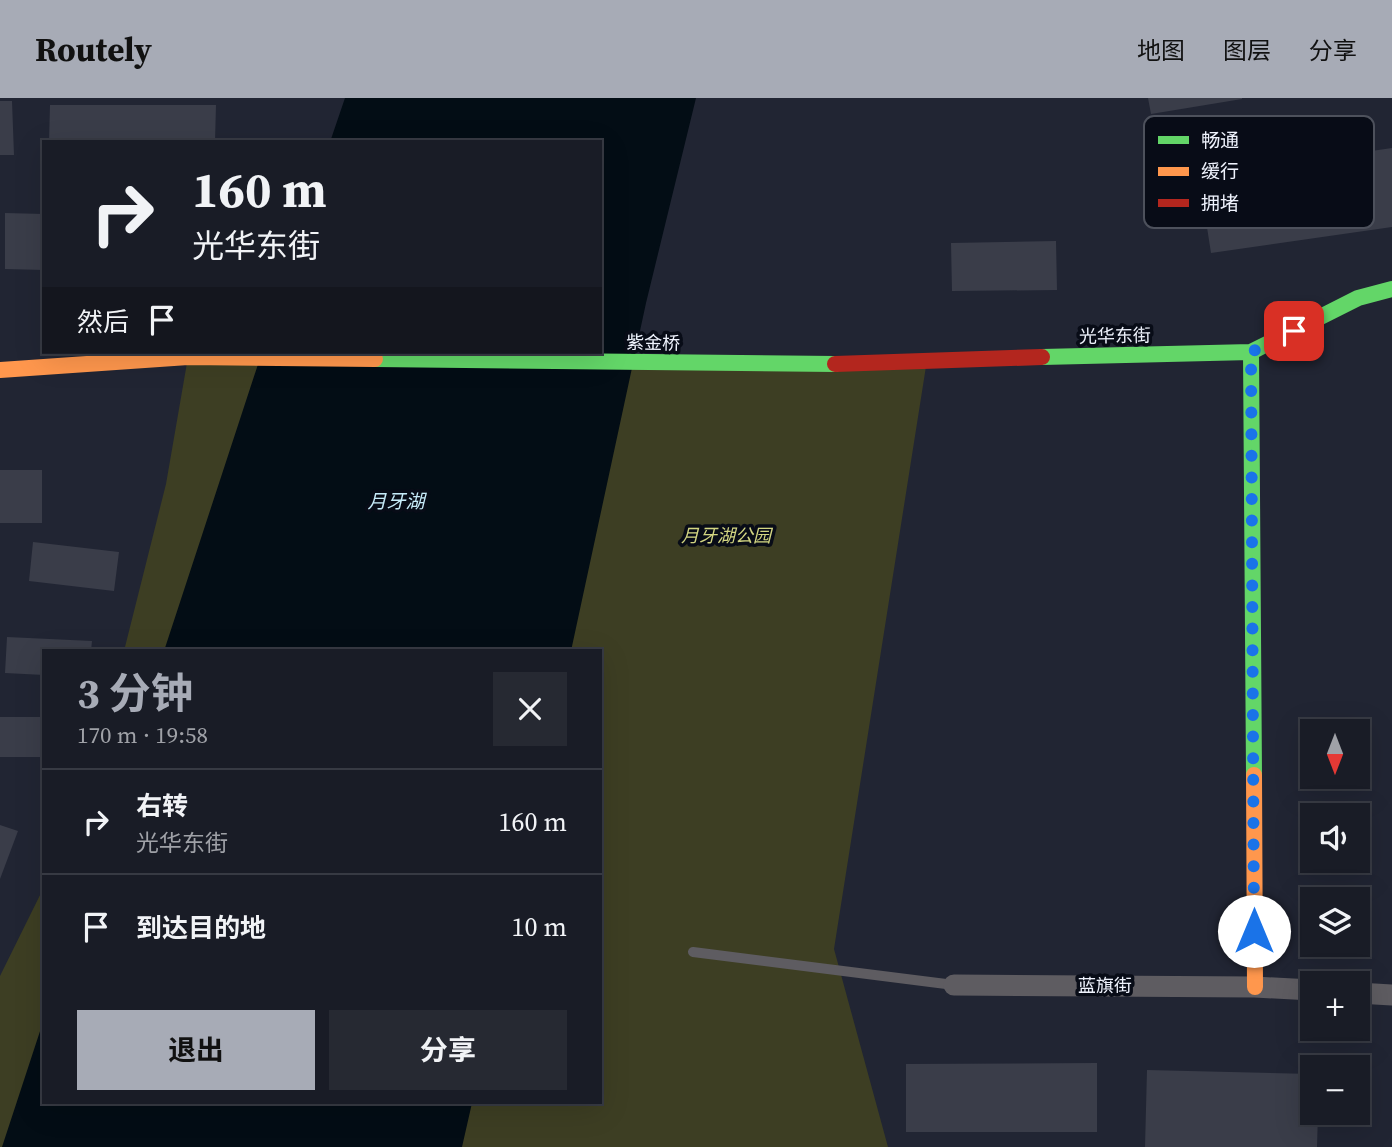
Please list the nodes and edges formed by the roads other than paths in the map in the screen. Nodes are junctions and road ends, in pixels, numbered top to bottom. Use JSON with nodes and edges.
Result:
{"nodes":[{"id":1,"x":1392,"y":289,"type":"edge"},
{"id":2,"x":1251,"y":352,"type":"junction"},
{"id":3,"x":824,"y":365,"type":"joint"},
{"id":4,"x":0,"y":370,"type":"edge"},
{"id":5,"x":693,"y":952,"type":"dead end"},
{"id":6,"x":954,"y":985,"type":"joint"},
{"id":7,"x":1255,"y":986,"type":"junction"},
{"id":8,"x":1300,"y":989,"type":"edge"},
{"id":9,"x":1370,"y":994,"type":"edge"},
{"id":10,"x":1392,"y":995,"type":"edge"}],
"edges":[{"from":1,"to":2,"type":"street","name":"光华东街"},
{"from":2,"to":3,"type":"street","name":"光华东街"},
{"from":2,"to":7,"type":"street"},
{"from":3,"to":4,"type":"street","name":"紫金桥"},
{"from":5,"to":6,"type":"lane"},
{"from":6,"to":7,"type":"street","name":"蓝旗街"},
{"from":7,"to":8,"type":"street","name":"蓝旗街"},
{"from":9,"to":10,"type":"street"}]}
